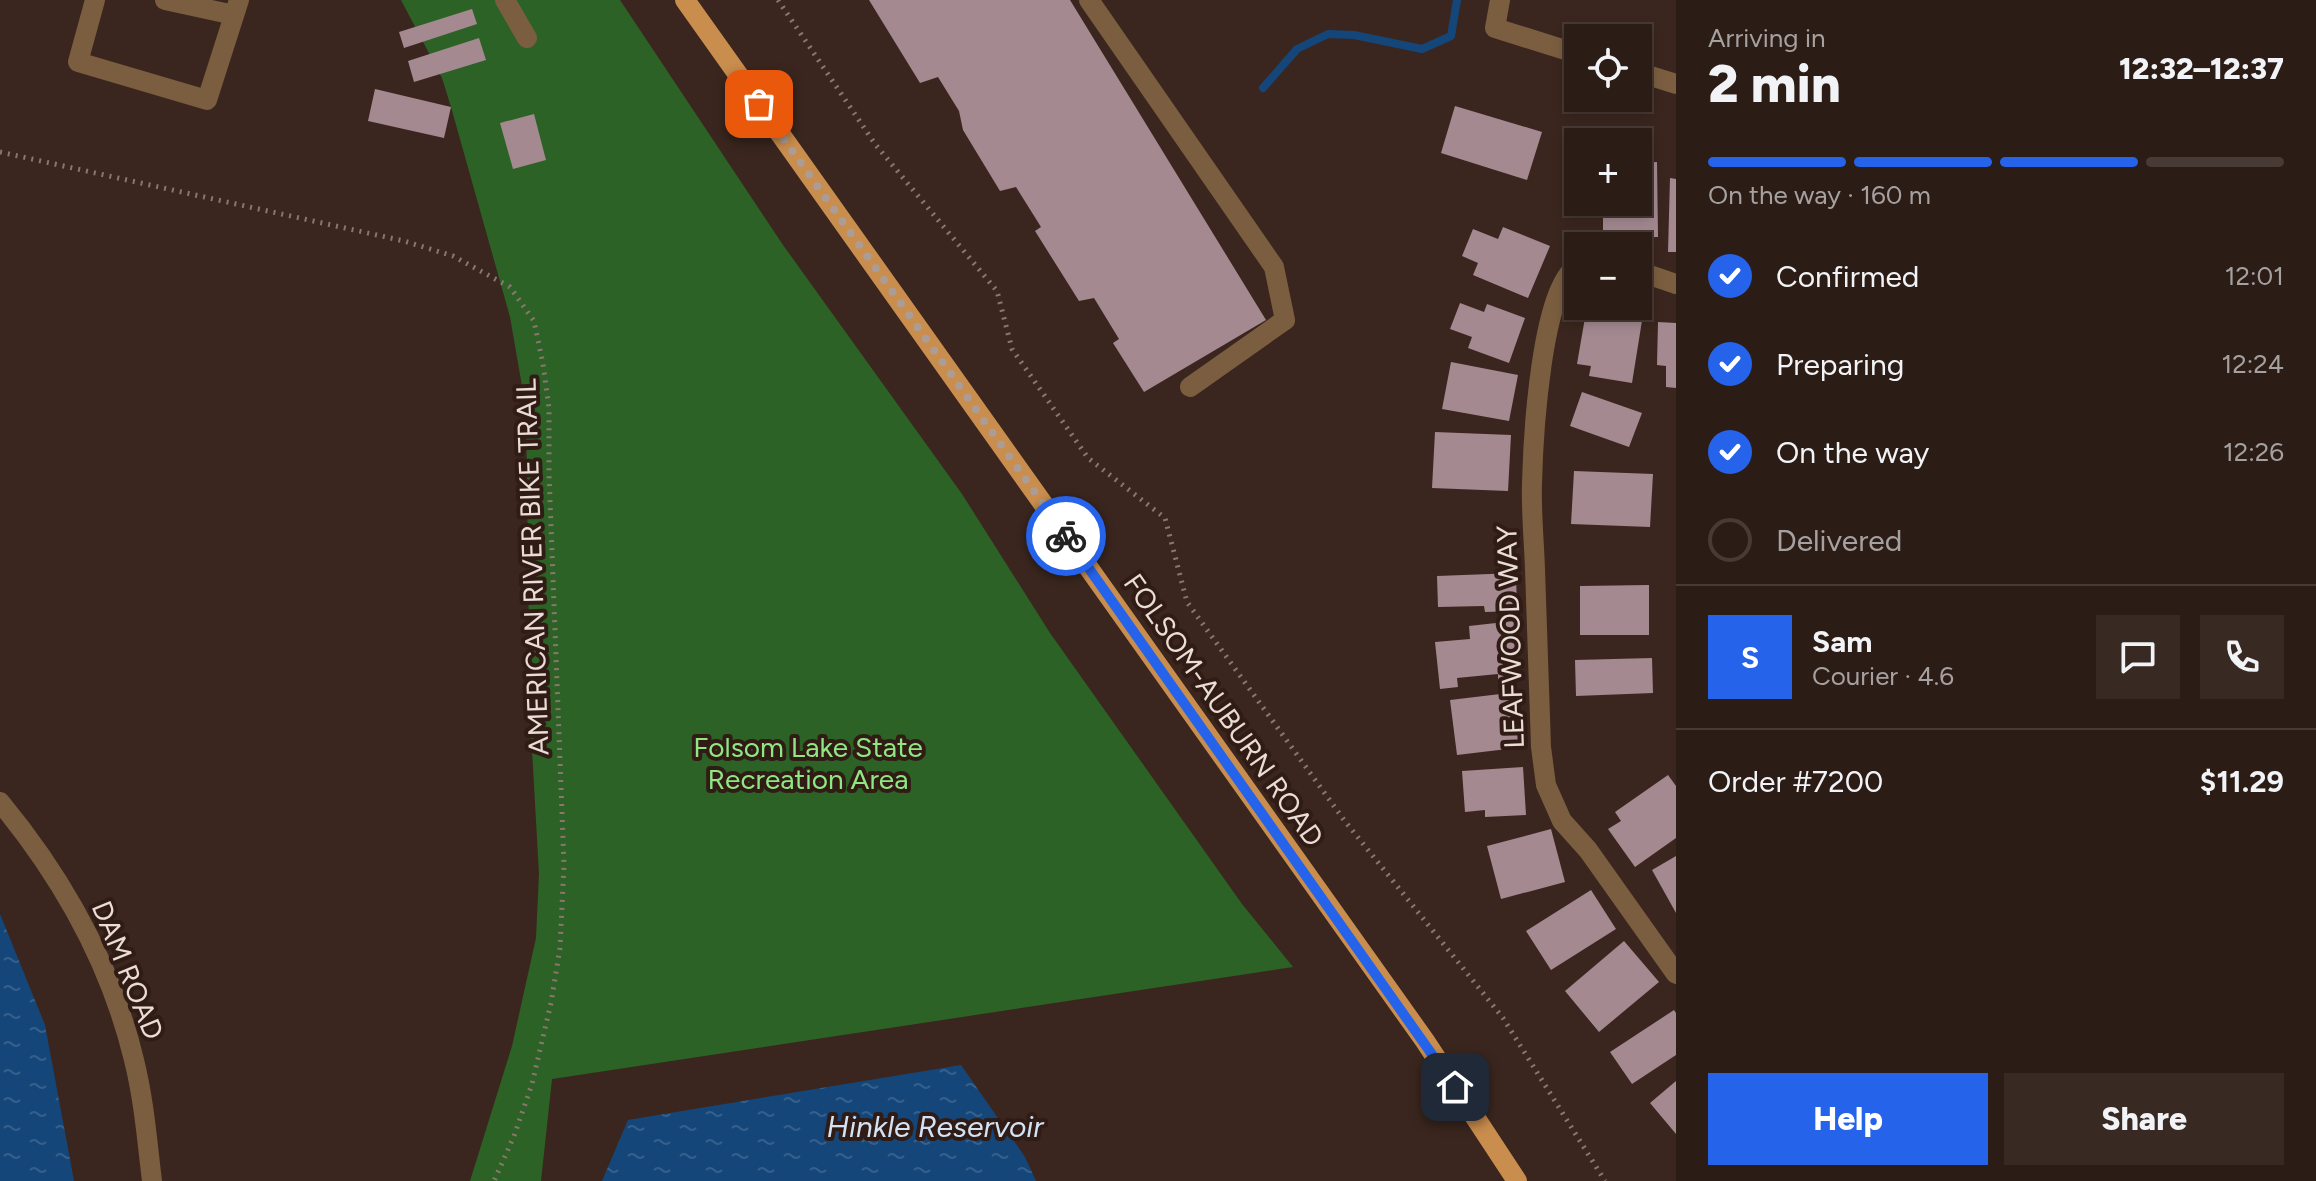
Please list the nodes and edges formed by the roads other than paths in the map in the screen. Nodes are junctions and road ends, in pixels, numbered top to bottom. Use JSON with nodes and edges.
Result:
{"nodes":[{"id":1,"x":95,"y":0,"type":"edge"},
{"id":2,"x":165,"y":0,"type":"edge"},
{"id":3,"x":505,"y":0,"type":"edge"},
{"id":4,"x":685,"y":0,"type":"edge"},
{"id":5,"x":1089,"y":0,"type":"edge"},
{"id":6,"x":1500,"y":0,"type":"edge"},
{"id":7,"x":237,"y":8,"type":"edge"},
{"id":8,"x":527,"y":38,"type":"dead end"},
{"id":9,"x":1564,"y":50,"type":"edge"},
{"id":10,"x":1652,"y":76,"type":"edge"},
{"id":11,"x":1676,"y":84,"type":"edge"},
{"id":12,"x":1652,"y":276,"type":"edge"},
{"id":13,"x":1564,"y":279,"type":"edge"},
{"id":14,"x":1676,"y":284,"type":"edge"},
{"id":15,"x":1190,"y":387,"type":"dead end"},
{"id":16,"x":0,"y":802,"type":"edge"},
{"id":17,"x":1676,"y":974,"type":"edge"},
{"id":18,"x":152,"y":1181,"type":"edge"},
{"id":19,"x":1517,"y":1181,"type":"edge"}],
"edges":[{"from":1,"to":7,"type":"street"},
{"from":2,"to":7,"type":"street"},
{"from":3,"to":8,"type":"street"},
{"from":4,"to":19,"type":"main road","name":"FOLSOM-AUBURN ROAD"},
{"from":5,"to":15,"type":"street"},
{"from":6,"to":9,"type":"street"},
{"from":10,"to":11,"type":"street"},
{"from":12,"to":14,"type":"street"},
{"from":13,"to":17,"type":"street","name":"LEAFWOOD WAY"},
{"from":16,"to":18,"type":"street","name":"DAM ROAD"}]}
